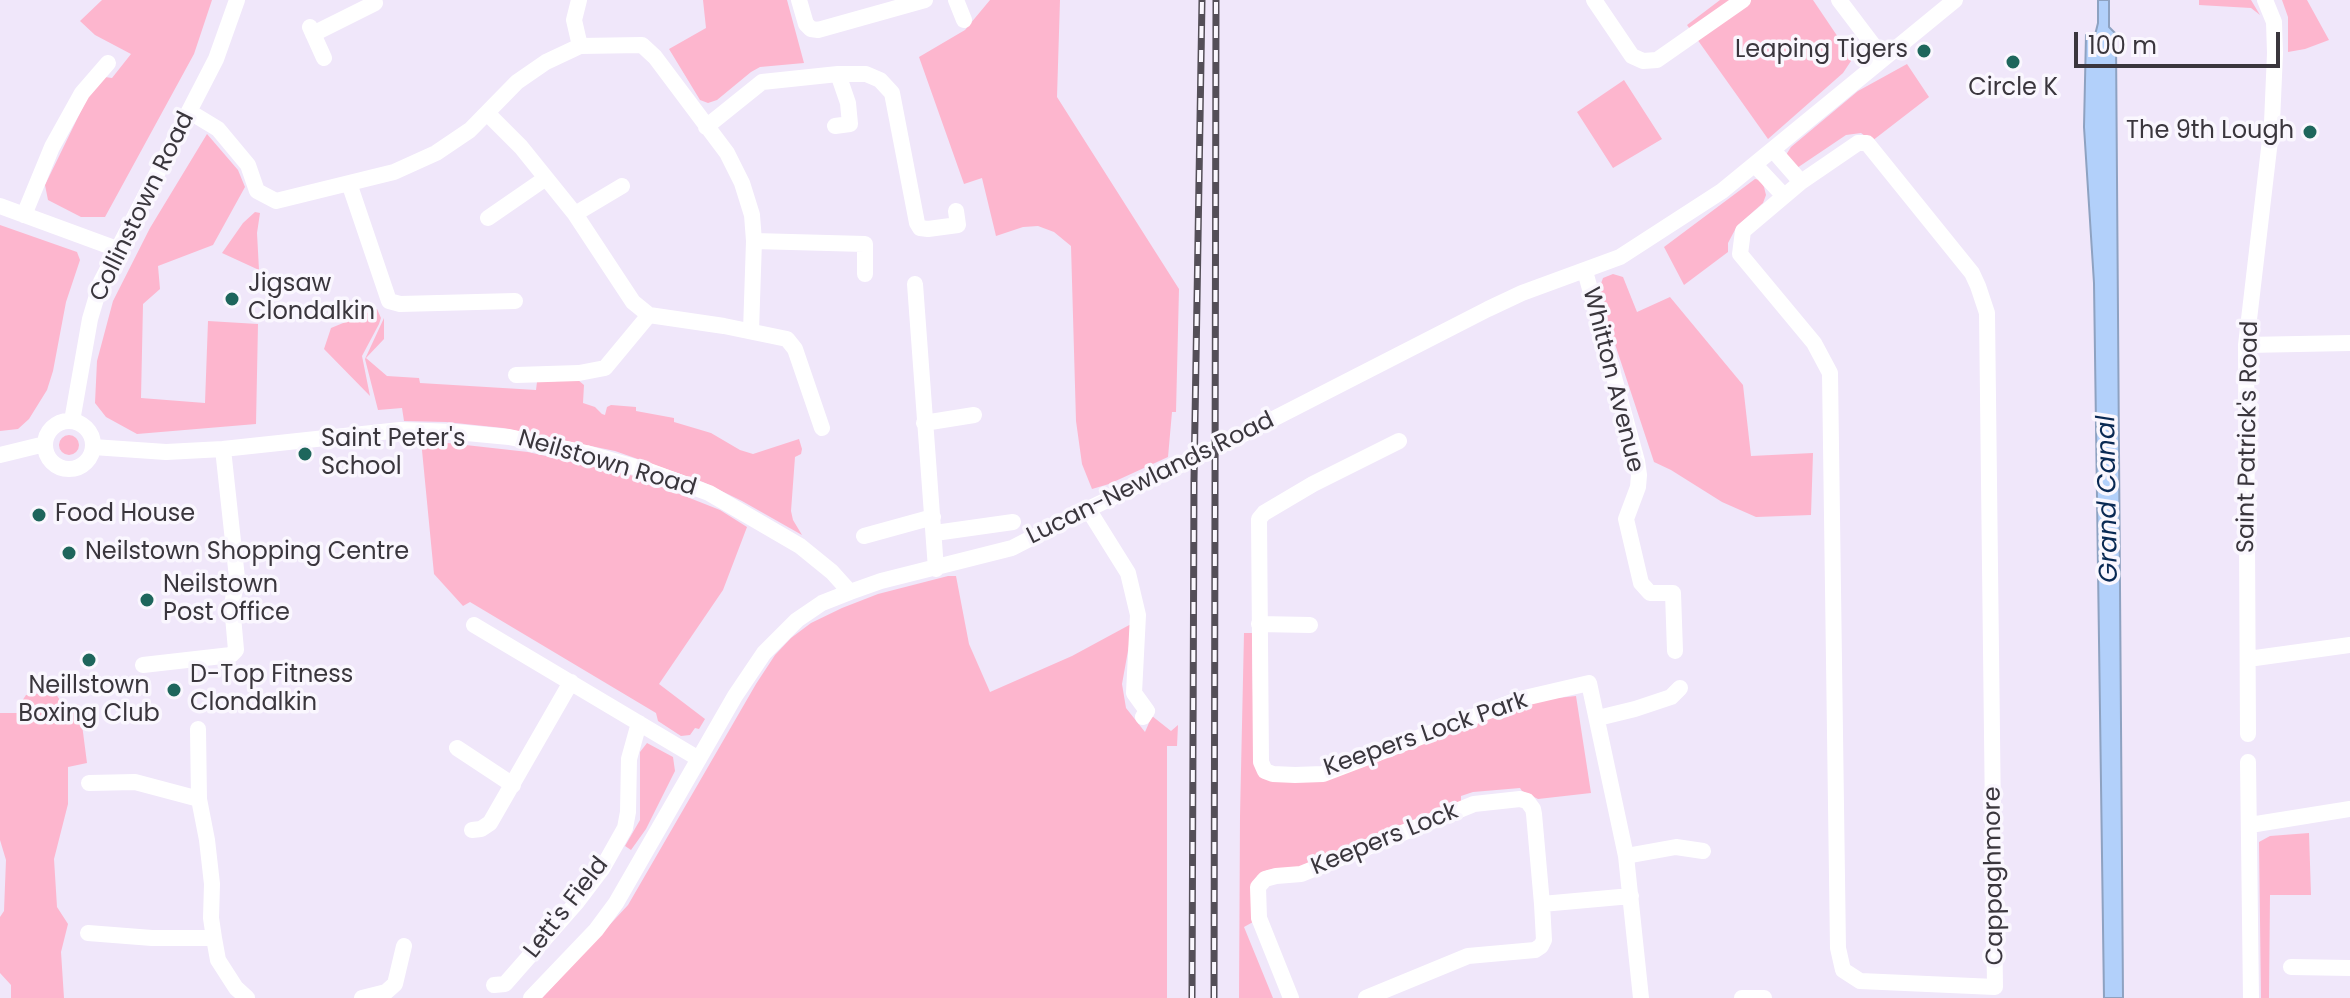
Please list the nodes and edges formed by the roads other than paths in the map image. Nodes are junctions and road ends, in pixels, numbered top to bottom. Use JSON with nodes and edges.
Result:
{"nodes":[{"id":1,"x":237,"y":0,"type":"edge"},
{"id":2,"x":374,"y":0,"type":"edge"},
{"id":3,"x":579,"y":0,"type":"edge"},
{"id":4,"x":799,"y":0,"type":"edge"},
{"id":5,"x":925,"y":0,"type":"edge"},
{"id":6,"x":956,"y":0,"type":"edge"},
{"id":7,"x":1594,"y":0,"type":"edge"},
{"id":8,"x":1743,"y":0,"type":"edge"},
{"id":9,"x":1839,"y":0,"type":"edge"},
{"id":10,"x":1955,"y":0,"type":"edge"},
{"id":11,"x":2265,"y":0,"type":"edge"},
{"id":12,"x":964,"y":20,"type":"dead end"},
{"id":13,"x":580,"y":46,"type":"junction"},
{"id":14,"x":324,"y":58,"type":"dead end"},
{"id":15,"x":1883,"y":58,"type":"junction"},
{"id":16,"x":108,"y":63,"type":"dead end"},
{"id":17,"x":838,"y":74,"type":"junction"},
{"id":18,"x":190,"y":112,"type":"junction"},
{"id":19,"x":487,"y":113,"type":"junction"},
{"id":20,"x":835,"y":126,"type":"dead end"},
{"id":21,"x":706,"y":127,"type":"junction"},
{"id":22,"x":1773,"y":150,"type":"junction"},
{"id":23,"x":1755,"y":165,"type":"junction"},
{"id":24,"x":546,"y":178,"type":"junction"},
{"id":25,"x":1801,"y":182,"type":"junction"},
{"id":26,"x":349,"y":183,"type":"junction"},
{"id":27,"x":622,"y":186,"type":"dead end"},
{"id":28,"x":1784,"y":196,"type":"junction"},
{"id":29,"x":0,"y":206,"type":"edge"},
{"id":30,"x":956,"y":211,"type":"dead end"},
{"id":31,"x":575,"y":214,"type":"junction"},
{"id":32,"x":24,"y":215,"type":"junction"},
{"id":33,"x":488,"y":218,"type":"dead end"},
{"id":34,"x":754,"y":241,"type":"junction"},
{"id":35,"x":117,"y":249,"type":"junction"},
{"id":36,"x":1585,"y":271,"type":"junction"},
{"id":37,"x":865,"y":274,"type":"dead end"},
{"id":38,"x":915,"y":284,"type":"dead end"},
{"id":39,"x":515,"y":301,"type":"dead end"},
{"id":40,"x":649,"y":315,"type":"junction"},
{"id":41,"x":751,"y":331,"type":"junction"},
{"id":42,"x":2350,"y":343,"type":"edge"},
{"id":43,"x":2246,"y":345,"type":"junction"},
{"id":44,"x":516,"y":375,"type":"dead end"},
{"id":45,"x":974,"y":415,"type":"dead end"},
{"id":46,"x":72,"y":421,"type":"junction"},
{"id":47,"x":924,"y":423,"type":"junction"},
{"id":48,"x":822,"y":428,"type":"dead end"},
{"id":49,"x":1399,"y":441,"type":"dead end"},
{"id":50,"x":45,"y":444,"type":"junction"},
{"id":51,"x":93,"y":447,"type":"junction"},
{"id":52,"x":223,"y":449,"type":"junction"},
{"id":53,"x":0,"y":455,"type":"edge"},
{"id":54,"x":1088,"y":509,"type":"junction"},
{"id":55,"x":1013,"y":522,"type":"dead end"},
{"id":56,"x":934,"y":525,"type":"junction"},
{"id":57,"x":864,"y":536,"type":"dead end"},
{"id":58,"x":936,"y":569,"type":"junction"},
{"id":59,"x":850,"y":592,"type":"junction"},
{"id":60,"x":1259,"y":624,"type":"junction"},
{"id":61,"x":474,"y":625,"type":"dead end"},
{"id":62,"x":1310,"y":625,"type":"dead end"},
{"id":63,"x":2350,"y":645,"type":"edge"},
{"id":64,"x":1675,"y":651,"type":"dead end"},
{"id":65,"x":2248,"y":659,"type":"junction"},
{"id":66,"x":143,"y":665,"type":"dead end"},
{"id":67,"x":571,"y":682,"type":"junction"},
{"id":68,"x":1680,"y":688,"type":"dead end"},
{"id":69,"x":1143,"y":717,"type":"dead end"},
{"id":70,"x":1598,"y":718,"type":"junction"},
{"id":71,"x":639,"y":723,"type":"junction"},
{"id":72,"x":198,"y":729,"type":"dead end"},
{"id":73,"x":2248,"y":734,"type":"dead end"},
{"id":74,"x":457,"y":748,"type":"dead end"},
{"id":75,"x":699,"y":759,"type":"junction"},
{"id":76,"x":2248,"y":762,"type":"dead end"},
{"id":77,"x":89,"y":783,"type":"dead end"},
{"id":78,"x":513,"y":785,"type":"junction"},
{"id":79,"x":199,"y":799,"type":"junction"},
{"id":80,"x":2350,"y":809,"type":"edge"},
{"id":81,"x":2250,"y":825,"type":"junction"},
{"id":82,"x":472,"y":830,"type":"dead end"},
{"id":83,"x":1703,"y":851,"type":"dead end"},
{"id":84,"x":1626,"y":856,"type":"junction"},
{"id":85,"x":1631,"y":896,"type":"junction"},
{"id":86,"x":1542,"y":904,"type":"junction"},
{"id":87,"x":88,"y":933,"type":"dead end"},
{"id":88,"x":214,"y":938,"type":"junction"},
{"id":89,"x":404,"y":946,"type":"dead end"},
{"id":90,"x":2291,"y":967,"type":"dead end"},
{"id":91,"x":2350,"y":968,"type":"edge"},
{"id":92,"x":494,"y":985,"type":"dead end"},
{"id":93,"x":1995,"y":992,"type":"edge"},
{"id":94,"x":247,"y":998,"type":"edge"},
{"id":95,"x":362,"y":998,"type":"edge"},
{"id":96,"x":531,"y":998,"type":"edge"},
{"id":97,"x":1291,"y":998,"type":"edge"},
{"id":98,"x":1366,"y":998,"type":"edge"},
{"id":99,"x":1641,"y":998,"type":"edge"},
{"id":100,"x":1742,"y":998,"type":"edge"},
{"id":101,"x":1764,"y":998,"type":"edge"},
{"id":102,"x":2251,"y":998,"type":"edge"}],
"edges":[{"from":1,"to":18,"type":"street","name":"Collinstown Road"},
{"from":2,"to":14,"type":"street"},
{"from":3,"to":13,"type":"street"},
{"from":4,"to":5,"type":"street"},
{"from":6,"to":12,"type":"street"},
{"from":7,"to":8,"type":"street"},
{"from":9,"to":15,"type":"street"},
{"from":10,"to":15,"type":"street","name":"Lucan-Newlands Road"},
{"from":11,"to":43,"type":"street","name":"Saint Patrick's Road"},
{"from":13,"to":19,"type":"street"},
{"from":13,"to":21,"type":"street"},
{"from":15,"to":22,"type":"street","name":"Lucan-Newlands Road"},
{"from":16,"to":32,"type":"street"},
{"from":17,"to":20,"type":"street"},
{"from":17,"to":21,"type":"street"},
{"from":17,"to":30,"type":"street"},
{"from":18,"to":26,"type":"street"},
{"from":18,"to":35,"type":"street","name":"Collinstown Road"},
{"from":19,"to":24,"type":"street"},
{"from":19,"to":26,"type":"street"},
{"from":21,"to":34,"type":"street"},
{"from":22,"to":23,"type":"street","name":"Lucan-Newlands Road"},
{"from":22,"to":25,"type":"street"},
{"from":23,"to":28,"type":"street"},
{"from":23,"to":36,"type":"street","name":"Lucan-Newlands Road"},
{"from":24,"to":31,"type":"street"},
{"from":24,"to":33,"type":"street"},
{"from":25,"to":28,"type":"street","name":"Cappaghmore"},
{"from":25,"to":93,"type":"street","name":"Cappaghmore"},
{"from":26,"to":39,"type":"street"},
{"from":27,"to":31,"type":"street"},
{"from":28,"to":93,"type":"street","name":"Cappaghmore"},
{"from":29,"to":32,"type":"street"},
{"from":31,"to":40,"type":"street"},
{"from":32,"to":35,"type":"street"},
{"from":34,"to":37,"type":"street"},
{"from":34,"to":41,"type":"street"},
{"from":35,"to":46,"type":"street","name":"Collinstown Road"},
{"from":36,"to":54,"type":"street","name":"Lucan-Newlands Road"},
{"from":36,"to":64,"type":"street","name":"Whitton Avenue"},
{"from":38,"to":47,"type":"street"},
{"from":40,"to":41,"type":"street"},
{"from":40,"to":44,"type":"street"},
{"from":41,"to":48,"type":"street"},
{"from":42,"to":43,"type":"street"},
{"from":43,"to":65,"type":"street","name":"Saint Patrick's Road"},
{"from":45,"to":47,"type":"street"},
{"from":46,"to":50,"type":"street"},
{"from":46,"to":51,"type":"street"},
{"from":47,"to":56,"type":"street"},
{"from":49,"to":60,"type":"street","name":"Keepers Lock Park"},
{"from":50,"to":51,"type":"street"},
{"from":50,"to":53,"type":"street"},
{"from":51,"to":52,"type":"street","name":"Neilstown Road"},
{"from":52,"to":59,"type":"street","name":"Neilstown Road"},
{"from":52,"to":66,"type":"street"},
{"from":54,"to":58,"type":"street","name":"Lucan-Newlands Road"},
{"from":54,"to":69,"type":"street"},
{"from":55,"to":56,"type":"street"},
{"from":56,"to":57,"type":"street"},
{"from":56,"to":58,"type":"street"},
{"from":58,"to":59,"type":"street","name":"Lucan-Newlands Road"},
{"from":59,"to":75,"type":"street","name":"Lucan-Newlands Road"},
{"from":60,"to":62,"type":"street"},
{"from":60,"to":70,"type":"street","name":"Keepers Lock Park"},
{"from":61,"to":67,"type":"street"},
{"from":63,"to":65,"type":"street"},
{"from":65,"to":73,"type":"street","name":"Saint Patrick's Road"},
{"from":67,"to":71,"type":"street"},
{"from":67,"to":78,"type":"street"},
{"from":68,"to":70,"type":"street"},
{"from":70,"to":84,"type":"street"},
{"from":71,"to":75,"type":"street"},
{"from":71,"to":92,"type":"street","name":"Lett's Field"},
{"from":72,"to":79,"type":"street"},
{"from":74,"to":78,"type":"street"},
{"from":75,"to":96,"type":"street","name":"Lucan-Newlands Road"},
{"from":76,"to":81,"type":"street"},
{"from":77,"to":79,"type":"street"},
{"from":78,"to":82,"type":"street"},
{"from":79,"to":88,"type":"street"},
{"from":80,"to":81,"type":"street"},
{"from":81,"to":102,"type":"street"},
{"from":83,"to":84,"type":"street"},
{"from":84,"to":85,"type":"street"},
{"from":85,"to":86,"type":"street"},
{"from":85,"to":99,"type":"street"},
{"from":86,"to":97,"type":"street","name":"Keepers Lock"},
{"from":86,"to":98,"type":"street","name":"Keepers Lock"},
{"from":87,"to":88,"type":"street"},
{"from":88,"to":94,"type":"street"},
{"from":89,"to":95,"type":"street"},
{"from":90,"to":91,"type":"street"},
{"from":100,"to":101,"type":"street"}]}
